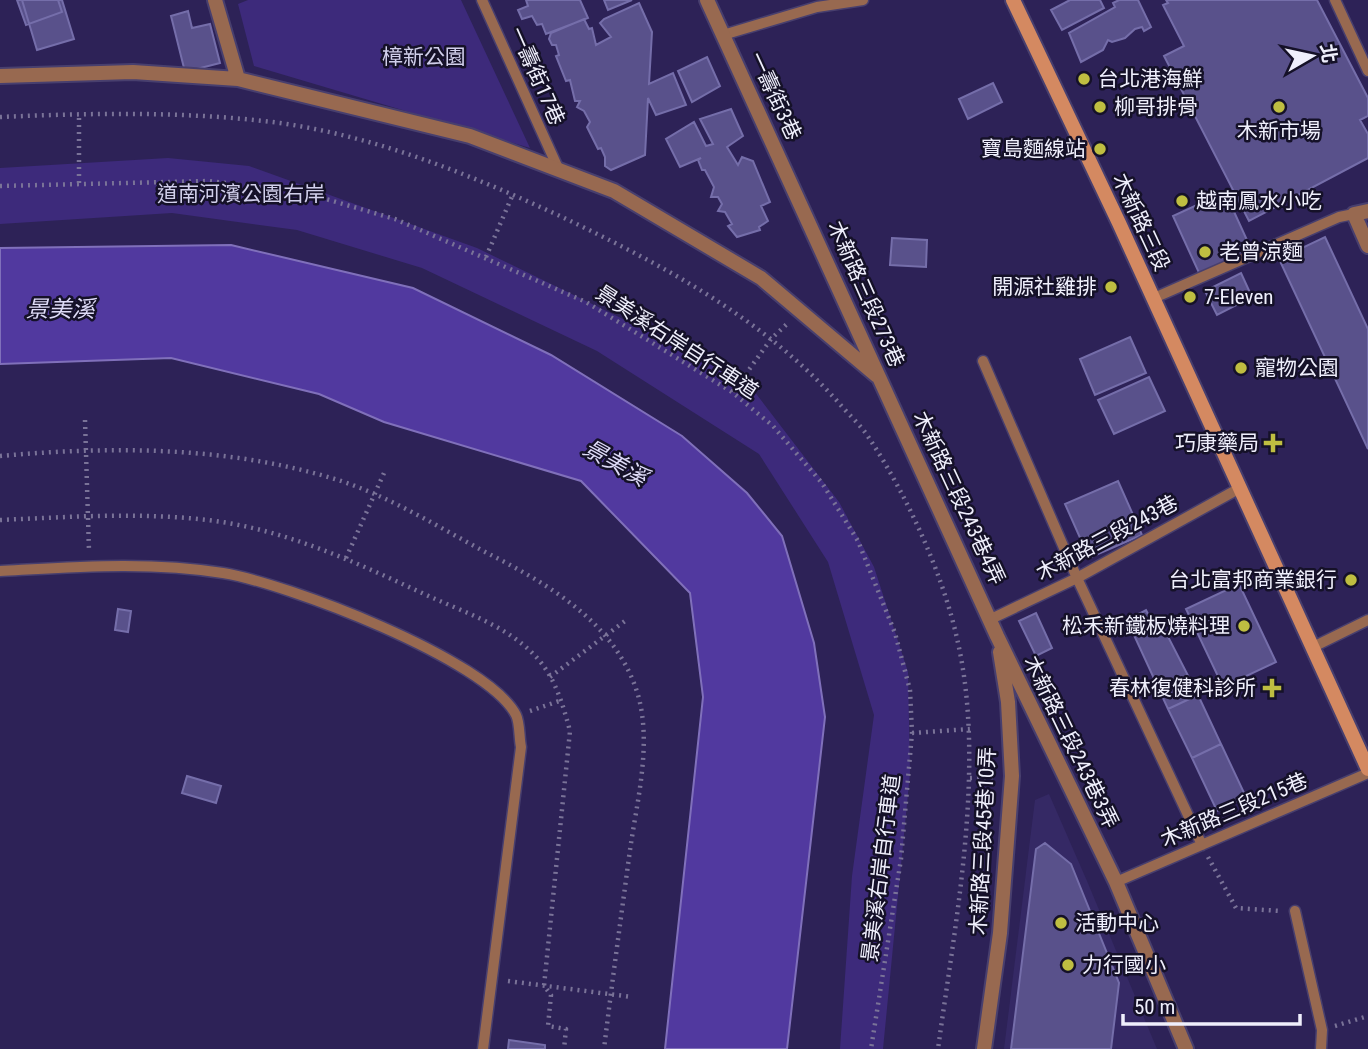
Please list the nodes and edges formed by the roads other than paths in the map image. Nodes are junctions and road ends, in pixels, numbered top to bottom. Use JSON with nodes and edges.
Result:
{"nodes":[{"id":1,"x":215,"y":0,"type":"edge"},
{"id":2,"x":482,"y":0,"type":"edge"},
{"id":3,"x":707,"y":0,"type":"edge"},
{"id":4,"x":863,"y":0,"type":"edge"},
{"id":5,"x":1013,"y":0,"type":"edge"},
{"id":6,"x":1335,"y":0,"type":"edge"},
{"id":7,"x":815,"y":4,"type":"edge"},
{"id":8,"x":723,"y":35,"type":"junction"},
{"id":9,"x":1368,"y":71,"type":"edge"},
{"id":10,"x":0,"y":76,"type":"edge"},
{"id":11,"x":239,"y":79,"type":"junction"},
{"id":12,"x":558,"y":168,"type":"junction"},
{"id":13,"x":805,"y":210,"type":"joint"},
{"id":14,"x":1361,"y":213,"type":"edge"},
{"id":15,"x":1368,"y":246,"type":"edge"},
{"id":16,"x":1154,"y":298,"type":"junction"},
{"id":17,"x":983,"y":361,"type":"dead end"},
{"id":18,"x":880,"y":378,"type":"junction"},
{"id":19,"x":888,"y":394,"type":"joint"},
{"id":20,"x":1240,"y":488,"type":"junction"},
{"id":21,"x":0,"y":571,"type":"edge"},
{"id":22,"x":1077,"y":578,"type":"junction"},
{"id":23,"x":991,"y":619,"type":"junction"},
{"id":24,"x":1368,"y":620,"type":"edge"},
{"id":25,"x":997,"y":636,"type":"junction"},
{"id":26,"x":1313,"y":647,"type":"junction"},
{"id":27,"x":1368,"y":771,"type":"edge"},
{"id":28,"x":1202,"y":845,"type":"junction"},
{"id":29,"x":1116,"y":882,"type":"junction"},
{"id":30,"x":1295,"y":911,"type":"road end"},
{"id":31,"x":482,"y":1049,"type":"edge"},
{"id":32,"x":984,"y":1049,"type":"edge"},
{"id":33,"x":1186,"y":1049,"type":"edge"},
{"id":34,"x":1321,"y":1049,"type":"edge"}],
"edges":[{"from":1,"to":11,"type":"street"},
{"from":2,"to":12,"type":"lane","name":"一壽街17巷"},
{"from":3,"to":8,"type":"street","name":"一壽街3巷"},
{"from":4,"to":7,"type":"lane"},
{"from":5,"to":16,"type":"main road","name":"木新路三段"},
{"from":6,"to":9,"type":"lane"},
{"from":7,"to":8,"type":"lane"},
{"from":8,"to":13,"type":"street","name":"一壽街3巷"},
{"from":10,"to":11,"type":"street"},
{"from":11,"to":12,"type":"street"},
{"from":12,"to":18,"type":"street"},
{"from":13,"to":18,"type":"street","name":"木新路三段273巷"},
{"from":14,"to":15,"type":"street"},
{"from":14,"to":16,"type":"lane"},
{"from":16,"to":20,"type":"main road","name":"木新路三段"},
{"from":17,"to":22,"type":"lane"},
{"from":18,"to":19,"type":"street","name":"木新路三段273巷"},
{"from":19,"to":23,"type":"street","name":"木新路三段243巷4弄"},
{"from":20,"to":22,"type":"lane","name":"木新路三段243巷"},
{"from":20,"to":26,"type":"main road","name":"木新路三段"},
{"from":21,"to":31,"type":"lane"},
{"from":22,"to":23,"type":"lane","name":"木新路三段243巷"},
{"from":22,"to":28,"type":"lane"},
{"from":23,"to":25,"type":"street","name":"木新路三段243巷3弄"},
{"from":24,"to":26,"type":"lane"},
{"from":25,"to":29,"type":"street","name":"木新路三段243巷3弄"},
{"from":25,"to":32,"type":"street","name":"木新路三段45巷10弄"},
{"from":26,"to":27,"type":"main road","name":"木新路三段"},
{"from":27,"to":28,"type":"lane","name":"木新路三段215巷"},
{"from":28,"to":29,"type":"lane","name":"木新路三段215巷"},
{"from":29,"to":33,"type":"street","name":"木新路三段243巷3弄"},
{"from":30,"to":34,"type":"lane"}]}
